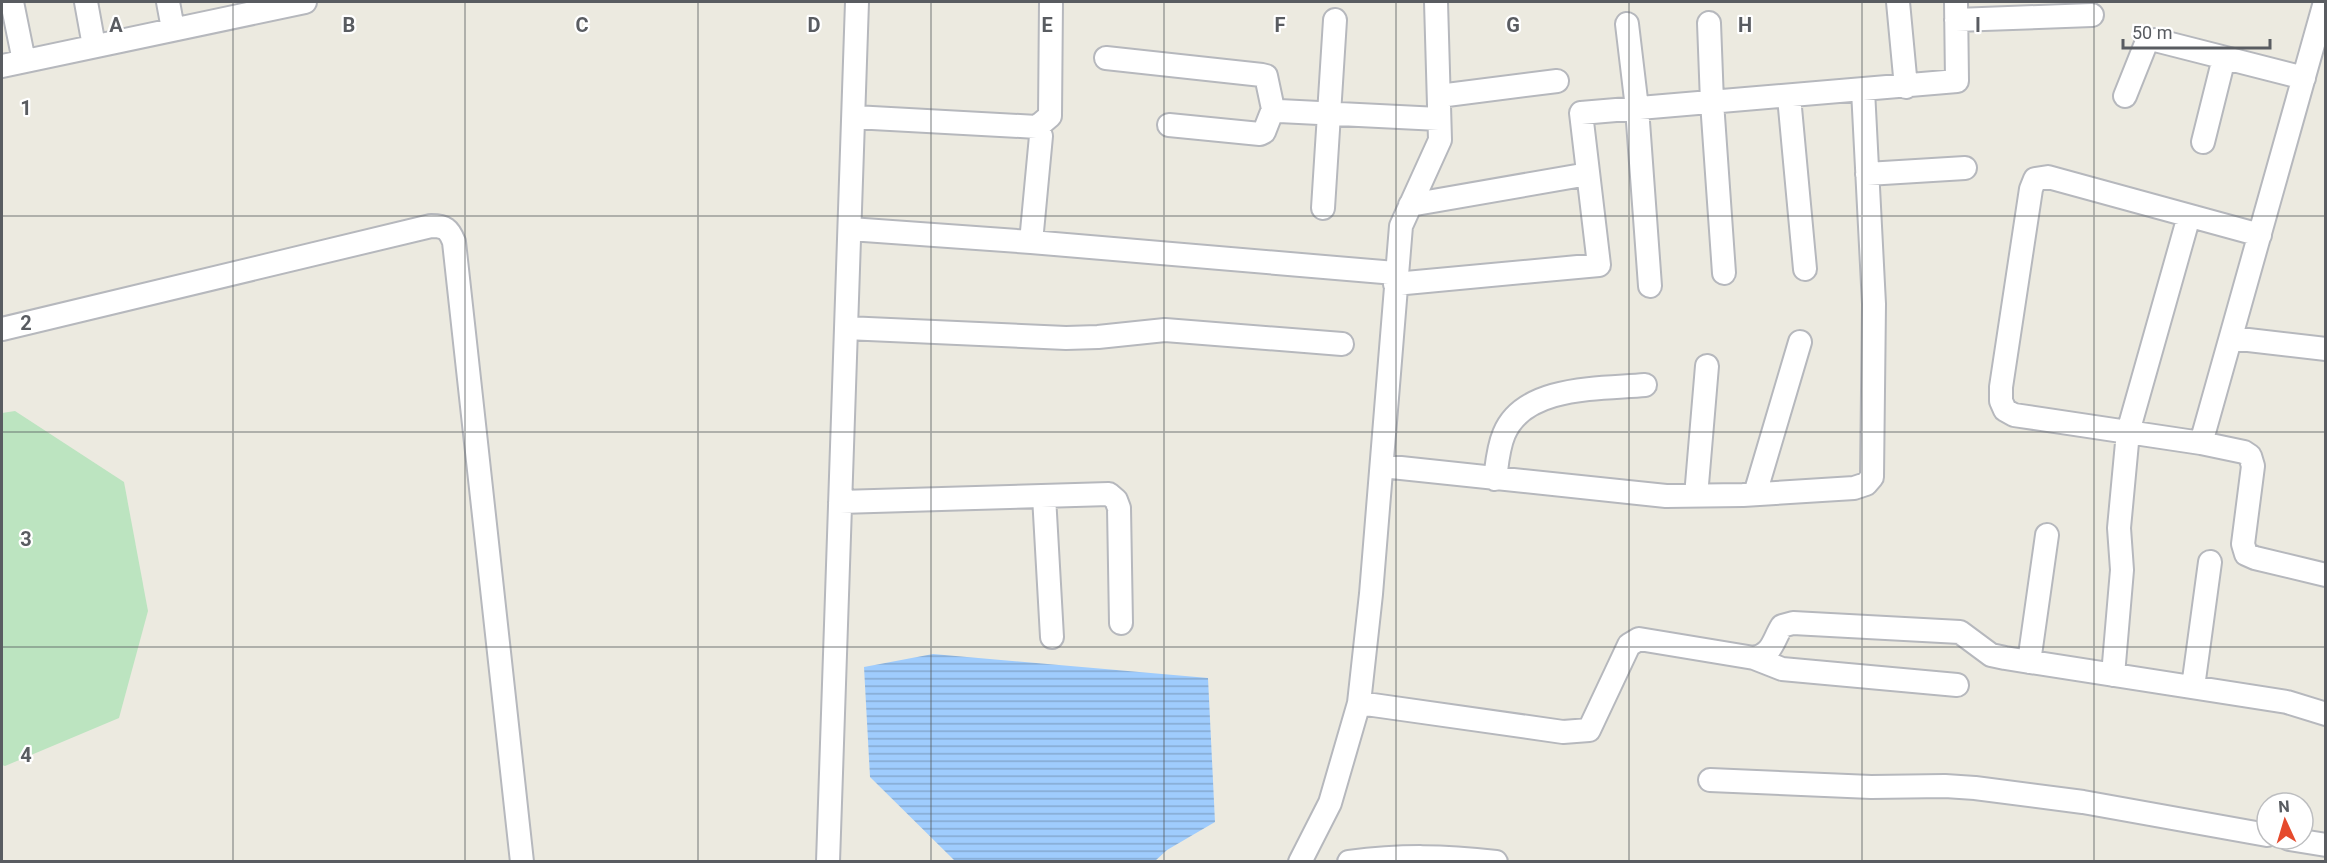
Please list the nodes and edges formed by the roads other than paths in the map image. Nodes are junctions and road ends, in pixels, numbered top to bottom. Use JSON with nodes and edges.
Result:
{"nodes":[{"id":1,"x":12,"y":2,"type":"edge"},
{"id":2,"x":86,"y":2,"type":"edge"},
{"id":3,"x":168,"y":2,"type":"edge"},
{"id":4,"x":305,"y":2,"type":"edge"},
{"id":5,"x":857,"y":2,"type":"edge"},
{"id":6,"x":1051,"y":2,"type":"edge"},
{"id":7,"x":1436,"y":2,"type":"edge"},
{"id":8,"x":1898,"y":2,"type":"edge"},
{"id":9,"x":2325,"y":2,"type":"edge"},
{"id":10,"x":240,"y":8,"type":"edge"},
{"id":11,"x":1956,"y":11,"type":"edge"},
{"id":12,"x":2092,"y":15,"type":"dead end"},
{"id":13,"x":1335,"y":20,"type":"dead end"},
{"id":14,"x":1710,"y":23,"type":"dead end"},
{"id":15,"x":1627,"y":24,"type":"dead end"},
{"id":16,"x":173,"y":29,"type":"junction"},
{"id":17,"x":94,"y":46,"type":"junction"},
{"id":18,"x":1106,"y":58,"type":"dead end"},
{"id":19,"x":2224,"y":58,"type":"junction"},
{"id":20,"x":24,"y":61,"type":"junction"},
{"id":21,"x":2,"y":66,"type":"edge"},
{"id":22,"x":2304,"y":78,"type":"junction"},
{"id":23,"x":1557,"y":81,"type":"dead end"},
{"id":24,"x":1906,"y":87,"type":"junction"},
{"id":25,"x":1863,"y":90,"type":"junction"},
{"id":26,"x":1439,"y":96,"type":"junction"},
{"id":27,"x":2125,"y":96,"type":"dead end"},
{"id":28,"x":1789,"y":97,"type":"junction"},
{"id":29,"x":1712,"y":102,"type":"junction"},
{"id":30,"x":1637,"y":108,"type":"junction"},
{"id":31,"x":1273,"y":109,"type":"junction"},
{"id":32,"x":1329,"y":114,"type":"junction"},
{"id":33,"x":854,"y":117,"type":"junction"},
{"id":34,"x":1439,"y":120,"type":"junction"},
{"id":35,"x":1169,"y":125,"type":"dead end"},
{"id":36,"x":1037,"y":128,"type":"junction"},
{"id":37,"x":2203,"y":142,"type":"dead end"},
{"id":38,"x":1965,"y":168,"type":"dead end"},
{"id":39,"x":1588,"y":174,"type":"junction"},
{"id":40,"x":1868,"y":174,"type":"junction"},
{"id":41,"x":1410,"y":205,"type":"junction"},
{"id":42,"x":1323,"y":208,"type":"dead end"},
{"id":43,"x":2189,"y":216,"type":"junction"},
{"id":44,"x":850,"y":229,"type":"junction"},
{"id":45,"x":2260,"y":235,"type":"junction"},
{"id":46,"x":1031,"y":242,"type":"junction"},
{"id":47,"x":1805,"y":269,"type":"dead end"},
{"id":48,"x":1724,"y":273,"type":"dead end"},
{"id":49,"x":1395,"y":278,"type":"junction"},
{"id":50,"x":1650,"y":286,"type":"dead end"},
{"id":51,"x":846,"y":328,"type":"junction"},
{"id":52,"x":2,"y":329,"type":"edge"},
{"id":53,"x":2231,"y":338,"type":"junction"},
{"id":54,"x":1800,"y":342,"type":"dead end"},
{"id":55,"x":1342,"y":344,"type":"dead end"},
{"id":56,"x":2325,"y":349,"type":"edge"},
{"id":57,"x":1707,"y":366,"type":"dead end"},
{"id":58,"x":1645,"y":386,"type":"dead end"},
{"id":59,"x":2128,"y":432,"type":"junction"},
{"id":60,"x":2201,"y":443,"type":"junction"},
{"id":61,"x":1382,"y":466,"type":"junction"},
{"id":62,"x":1495,"y":479,"type":"junction"},
{"id":63,"x":1755,"y":494,"type":"junction"},
{"id":64,"x":1044,"y":496,"type":"junction"},
{"id":65,"x":1696,"y":496,"type":"junction"},
{"id":66,"x":840,"y":502,"type":"junction"},
{"id":67,"x":2047,"y":535,"type":"dead end"},
{"id":68,"x":2210,"y":562,"type":"dead end"},
{"id":69,"x":2325,"y":575,"type":"edge"},
{"id":70,"x":1121,"y":623,"type":"dead end"},
{"id":71,"x":1052,"y":637,"type":"dead end"},
{"id":72,"x":1755,"y":658,"type":"junction"},
{"id":73,"x":2028,"y":662,"type":"junction"},
{"id":74,"x":2113,"y":675,"type":"junction"},
{"id":75,"x":1957,"y":685,"type":"dead end"},
{"id":76,"x":2193,"y":687,"type":"junction"},
{"id":77,"x":1359,"y":703,"type":"junction"},
{"id":78,"x":2325,"y":714,"type":"edge"},
{"id":79,"x":1710,"y":780,"type":"dead end"},
{"id":80,"x":2255,"y":833,"type":"edge"},
{"id":81,"x":522,"y":861,"type":"edge"},
{"id":82,"x":828,"y":861,"type":"edge"},
{"id":83,"x":1300,"y":861,"type":"edge"},
{"id":84,"x":1349,"y":861,"type":"edge"},
{"id":85,"x":1497,"y":861,"type":"edge"}],
"edges":[{"from":1,"to":20,"type":"street"},
{"from":2,"to":17,"type":"street"},
{"from":3,"to":16,"type":"street"},
{"from":4,"to":10,"type":"street"},
{"from":5,"to":33,"type":"street"},
{"from":6,"to":36,"type":"street"},
{"from":7,"to":26,"type":"street"},
{"from":8,"to":24,"type":"street"},
{"from":9,"to":22,"type":"street"},
{"from":10,"to":16,"type":"street"},
{"from":11,"to":12,"type":"street"},
{"from":11,"to":24,"type":"street"},
{"from":13,"to":32,"type":"street"},
{"from":14,"to":29,"type":"street"},
{"from":15,"to":30,"type":"street"},
{"from":16,"to":17,"type":"street"},
{"from":17,"to":20,"type":"street"},
{"from":18,"to":31,"type":"street"},
{"from":19,"to":22,"type":"street"},
{"from":19,"to":27,"type":"street"},
{"from":19,"to":37,"type":"street"},
{"from":20,"to":21,"type":"street"},
{"from":22,"to":45,"type":"street"},
{"from":23,"to":26,"type":"street"},
{"from":24,"to":25,"type":"street"},
{"from":25,"to":28,"type":"street"},
{"from":25,"to":40,"type":"street"},
{"from":26,"to":34,"type":"street"},
{"from":28,"to":29,"type":"street"},
{"from":28,"to":47,"type":"street"},
{"from":29,"to":30,"type":"street"},
{"from":29,"to":48,"type":"street"},
{"from":30,"to":39,"type":"street"},
{"from":30,"to":50,"type":"street"},
{"from":31,"to":32,"type":"street"},
{"from":31,"to":35,"type":"street"},
{"from":32,"to":34,"type":"street"},
{"from":32,"to":42,"type":"street"},
{"from":33,"to":36,"type":"street"},
{"from":33,"to":44,"type":"street"},
{"from":34,"to":41,"type":"street"},
{"from":36,"to":46,"type":"street"},
{"from":38,"to":40,"type":"street"},
{"from":39,"to":41,"type":"street"},
{"from":39,"to":49,"type":"street"},
{"from":40,"to":63,"type":"street"},
{"from":41,"to":49,"type":"street"},
{"from":43,"to":45,"type":"street"},
{"from":43,"to":59,"type":"street"},
{"from":43,"to":59,"type":"street"},
{"from":44,"to":46,"type":"street"},
{"from":44,"to":51,"type":"street"},
{"from":45,"to":53,"type":"street"},
{"from":46,"to":49,"type":"street"},
{"from":49,"to":61,"type":"street"},
{"from":51,"to":55,"type":"street"},
{"from":51,"to":66,"type":"street"},
{"from":52,"to":81,"type":"street"},
{"from":53,"to":56,"type":"street"},
{"from":53,"to":60,"type":"street"},
{"from":54,"to":63,"type":"street"},
{"from":57,"to":65,"type":"street"},
{"from":58,"to":62,"type":"street"},
{"from":59,"to":60,"type":"street"},
{"from":59,"to":74,"type":"street"},
{"from":60,"to":69,"type":"street"},
{"from":61,"to":62,"type":"street"},
{"from":61,"to":77,"type":"street"},
{"from":62,"to":65,"type":"street"},
{"from":63,"to":65,"type":"street"},
{"from":64,"to":66,"type":"street"},
{"from":64,"to":70,"type":"street"},
{"from":64,"to":71,"type":"street"},
{"from":66,"to":82,"type":"street"},
{"from":67,"to":73,"type":"street"},
{"from":68,"to":76,"type":"street"},
{"from":72,"to":73,"type":"street"},
{"from":72,"to":75,"type":"street"},
{"from":72,"to":77,"type":"street"},
{"from":73,"to":74,"type":"street"},
{"from":74,"to":76,"type":"street"},
{"from":76,"to":78,"type":"street"},
{"from":77,"to":83,"type":"street"},
{"from":79,"to":80,"type":"street"},
{"from":84,"to":85,"type":"street"}]}
